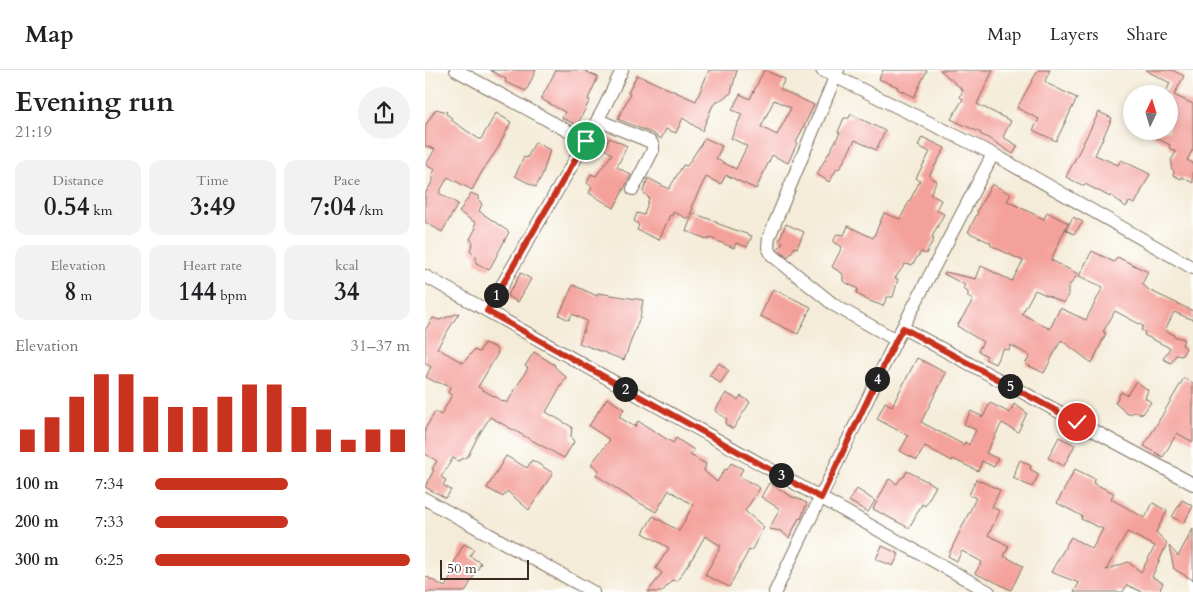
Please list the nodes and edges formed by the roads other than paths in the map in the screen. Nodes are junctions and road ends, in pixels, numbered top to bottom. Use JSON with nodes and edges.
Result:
{"nodes":[{"id":1,"x":456,"y":70,"type":"edge"},
{"id":2,"x":622,"y":70,"type":"edge"},
{"id":3,"x":823,"y":70,"type":"edge"},
{"id":4,"x":837,"y":73,"type":"edge"},
{"id":5,"x":598,"y":120,"type":"junction"},
{"id":6,"x":586,"y":141,"type":"junction"},
{"id":7,"x":993,"y":154,"type":"junction"},
{"id":8,"x":633,"y":189,"type":"dead end"},
{"id":9,"x":1193,"y":268,"type":"edge"},
{"id":10,"x":425,"y":276,"type":"edge"},
{"id":11,"x":487,"y":311,"type":"junction"},
{"id":12,"x":903,"y":328,"type":"junction"},
{"id":13,"x":896,"y":340,"type":"junction"},
{"id":14,"x":1193,"y":484,"type":"edge"},
{"id":15,"x":821,"y":498,"type":"junction"},
{"id":16,"x":425,"y":499,"type":"edge"},
{"id":17,"x":593,"y":592,"type":"edge"},
{"id":18,"x":775,"y":592,"type":"edge"},
{"id":19,"x":989,"y":592,"type":"edge"}],
"edges":[{"from":1,"to":6,"type":"street"},
{"from":2,"to":5,"type":"street"},
{"from":3,"to":4,"type":"street"},
{"from":4,"to":7,"type":"street"},
{"from":4,"to":13,"type":"street"},
{"from":5,"to":6,"type":"street"},
{"from":5,"to":8,"type":"street"},
{"from":6,"to":11,"type":"street"},
{"from":7,"to":9,"type":"street"},
{"from":7,"to":12,"type":"street"},
{"from":10,"to":11,"type":"street"},
{"from":11,"to":15,"type":"street"},
{"from":12,"to":13,"type":"street"},
{"from":12,"to":14,"type":"street"},
{"from":13,"to":15,"type":"street"},
{"from":15,"to":18,"type":"street"},
{"from":15,"to":19,"type":"street"},
{"from":16,"to":17,"type":"street"}]}
